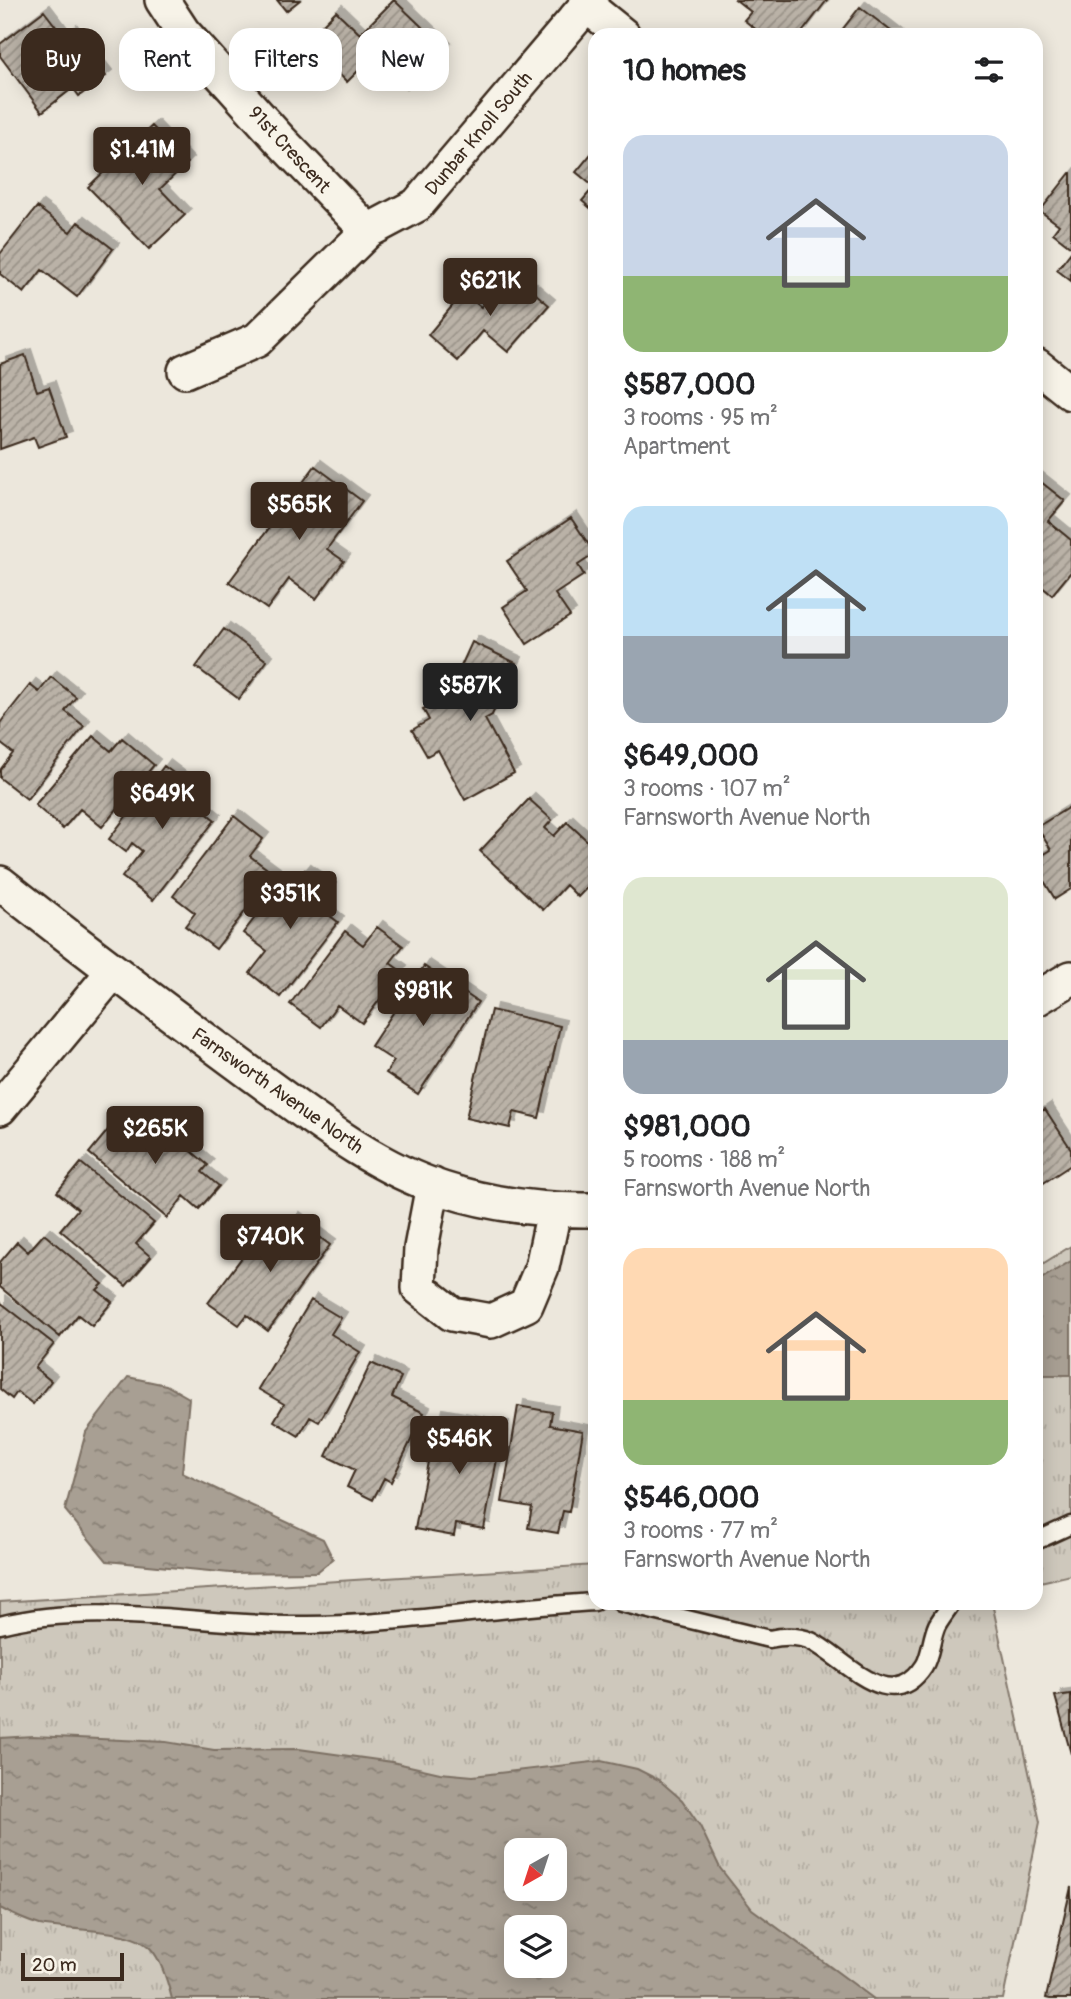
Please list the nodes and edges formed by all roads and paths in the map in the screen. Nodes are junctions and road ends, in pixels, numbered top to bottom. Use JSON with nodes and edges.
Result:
{"nodes":[{"id":1,"x":162,"y":0,"type":"edge"},
{"id":2,"x":589,"y":3,"type":"edge"},
{"id":3,"x":616,"y":28,"type":"edge"},
{"id":4,"x":368,"y":231,"type":"junction"},
{"id":5,"x":184,"y":371,"type":"dead end"},
{"id":6,"x":1043,"y":371,"type":"edge"},
{"id":7,"x":1071,"y":393,"type":"edge"},
{"id":8,"x":0,"y":883,"type":"edge"},
{"id":9,"x":113,"y":972,"type":"junction"},
{"id":10,"x":1071,"y":978,"type":"edge"},
{"id":11,"x":1043,"y":995,"type":"edge"},
{"id":12,"x":0,"y":1108,"type":"edge"},
{"id":13,"x":433,"y":1185,"type":"junction"},
{"id":14,"x":588,"y":1210,"type":"edge"},
{"id":15,"x":554,"y":1211,"type":"junction"},
{"id":16,"x":1071,"y":1525,"type":"edge"},
{"id":17,"x":1043,"y":1538,"type":"edge"},
{"id":18,"x":588,"y":1602,"type":"edge"},
{"id":19,"x":650,"y":1610,"type":"edge"},
{"id":20,"x":947,"y":1610,"type":"edge"},
{"id":21,"x":0,"y":1625,"type":"edge"}],
"edges":[{"from":1,"to":4,"type":"street","name":"91st Crescent"},
{"from":2,"to":3,"type":"street"},
{"from":2,"to":4,"type":"street","name":"Dunbar Knoll South"},
{"from":4,"to":5,"type":"street","name":"Dunbar Knoll South"},
{"from":6,"to":7,"type":"street"},
{"from":8,"to":9,"type":"street","name":"Farnsworth Avenue North"},
{"from":9,"to":12,"type":"street"},
{"from":9,"to":13,"type":"street","name":"Farnsworth Avenue North"},
{"from":10,"to":11,"type":"street"},
{"from":13,"to":15,"type":"street","name":"Farnsworth Avenue North"},
{"from":13,"to":15,"type":"street"},
{"from":14,"to":15,"type":"street","name":"Farnsworth Avenue North"},
{"from":16,"to":17,"type":"lane"},
{"from":18,"to":21,"type":"lane"},
{"from":19,"to":20,"type":"lane"}]}
